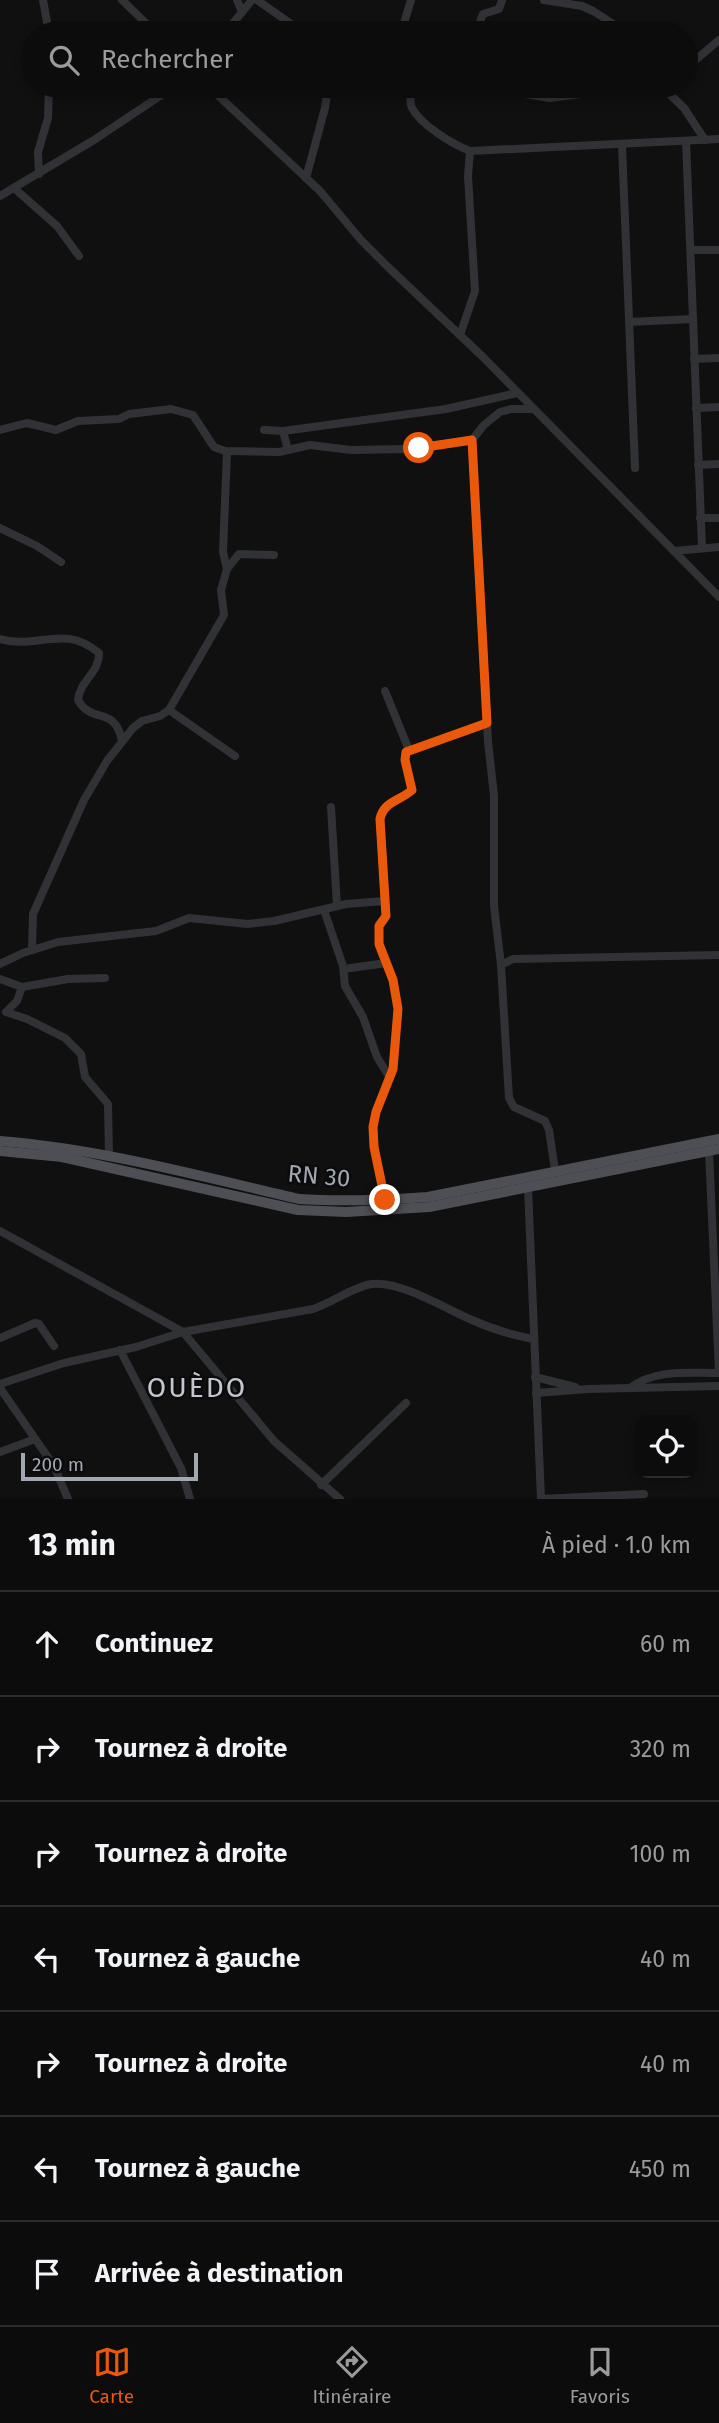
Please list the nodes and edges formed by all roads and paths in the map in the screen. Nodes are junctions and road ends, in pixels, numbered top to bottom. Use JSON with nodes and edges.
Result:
{"nodes":[{"id":1,"x":43,"y":0,"type":"edge"},
{"id":2,"x":122,"y":0,"type":"edge"},
{"id":3,"x":237,"y":0,"type":"edge"},
{"id":4,"x":255,"y":0,"type":"edge"},
{"id":5,"x":411,"y":0,"type":"edge"},
{"id":6,"x":502,"y":0,"type":"edge"},
{"id":7,"x":544,"y":0,"type":"edge"},
{"id":8,"x":242,"y":12,"type":"junction"},
{"id":9,"x":47,"y":21,"type":"edge"},
{"id":10,"x":144,"y":21,"type":"edge"},
{"id":11,"x":235,"y":21,"type":"edge"},
{"id":12,"x":286,"y":21,"type":"edge"},
{"id":13,"x":405,"y":21,"type":"edge"},
{"id":14,"x":480,"y":21,"type":"edge"},
{"id":15,"x":609,"y":21,"type":"edge"},
{"id":16,"x":719,"y":40,"type":"edge"},
{"id":17,"x":698,"y":58,"type":"edge"},
{"id":18,"x":49,"y":98,"type":"edge"},
{"id":19,"x":157,"y":98,"type":"edge"},
{"id":20,"x":221,"y":98,"type":"edge"},
{"id":21,"x":326,"y":98,"type":"edge"},
{"id":22,"x":410,"y":98,"type":"edge"},
{"id":23,"x":674,"y":98,"type":"edge"},
{"id":24,"x":719,"y":139,"type":"edge"},
{"id":25,"x":705,"y":140,"type":"junction"},
{"id":26,"x":687,"y":141,"type":"junction"},
{"id":27,"x":622,"y":145,"type":"junction"},
{"id":28,"x":470,"y":151,"type":"junction"},
{"id":29,"x":39,"y":174,"type":"junction"},
{"id":30,"x":306,"y":178,"type":"junction"},
{"id":31,"x":14,"y":188,"type":"junction"},
{"id":32,"x":0,"y":196,"type":"edge"},
{"id":33,"x":691,"y":250,"type":"junction"},
{"id":34,"x":719,"y":250,"type":"edge"},
{"id":35,"x":79,"y":256,"type":"dead end"},
{"id":36,"x":693,"y":319,"type":"junction"},
{"id":37,"x":629,"y":322,"type":"junction"},
{"id":38,"x":460,"y":335,"type":"junction"},
{"id":39,"x":719,"y":358,"type":"edge"},
{"id":40,"x":694,"y":359,"type":"junction"},
{"id":41,"x":517,"y":393,"type":"junction"},
{"id":42,"x":490,"y":401,"type":"junction"},
{"id":43,"x":719,"y":407,"type":"edge"},
{"id":44,"x":696,"y":408,"type":"junction"},
{"id":45,"x":510,"y":409,"type":"junction"},
{"id":46,"x":533,"y":409,"type":"junction"},
{"id":47,"x":0,"y":430,"type":"edge"},
{"id":48,"x":264,"y":430,"type":"dead end"},
{"id":49,"x":283,"y":431,"type":"junction"},
{"id":50,"x":472,"y":440,"type":"junction"},
{"id":51,"x":288,"y":450,"type":"junction"},
{"id":52,"x":227,"y":452,"type":"junction"},
{"id":53,"x":719,"y":464,"type":"edge"},
{"id":54,"x":698,"y":465,"type":"junction"},
{"id":55,"x":635,"y":468,"type":"dead end"},
{"id":56,"x":719,"y":518,"type":"edge"},
{"id":57,"x":700,"y":519,"type":"junction"},
{"id":58,"x":0,"y":528,"type":"edge"},
{"id":59,"x":702,"y":547,"type":"junction"},
{"id":60,"x":719,"y":547,"type":"edge"},
{"id":61,"x":674,"y":551,"type":"junction"},
{"id":62,"x":274,"y":555,"type":"dead end"},
{"id":63,"x":61,"y":562,"type":"dead end"},
{"id":64,"x":227,"y":569,"type":"junction"},
{"id":65,"x":719,"y":597,"type":"edge"},
{"id":66,"x":0,"y":639,"type":"edge"},
{"id":67,"x":385,"y":691,"type":"dead end"},
{"id":68,"x":169,"y":710,"type":"junction"},
{"id":69,"x":487,"y":723,"type":"junction"},
{"id":70,"x":122,"y":741,"type":"junction"},
{"id":71,"x":409,"y":750,"type":"junction"},
{"id":72,"x":236,"y":756,"type":"dead end"},
{"id":73,"x":331,"y":807,"type":"dead end"},
{"id":74,"x":384,"y":901,"type":"junction"},
{"id":75,"x":337,"y":906,"type":"junction"},
{"id":76,"x":324,"y":910,"type":"junction"},
{"id":77,"x":32,"y":949,"type":"junction"},
{"id":78,"x":719,"y":955,"type":"edge"},
{"id":79,"x":386,"y":963,"type":"junction"},
{"id":80,"x":0,"y":964,"type":"edge"},
{"id":81,"x":501,"y":965,"type":"junction"},
{"id":82,"x":344,"y":969,"type":"junction"},
{"id":83,"x":105,"y":978,"type":"dead end"},
{"id":84,"x":0,"y":979,"type":"edge"},
{"id":85,"x":22,"y":987,"type":"junction"},
{"id":86,"x":390,"y":1078,"type":"junction"},
{"id":87,"x":719,"y":1139,"type":"edge"},
{"id":88,"x":0,"y":1141,"type":"edge"},
{"id":89,"x":714,"y":1150,"type":"edge"},
{"id":90,"x":0,"y":1151,"type":"edge"},
{"id":91,"x":109,"y":1155,"type":"junction"},
{"id":92,"x":555,"y":1170,"type":"junction"},
{"id":93,"x":528,"y":1188,"type":"junction"},
{"id":94,"x":385,"y":1200,"type":"junction"},
{"id":95,"x":0,"y":1231,"type":"edge"},
{"id":96,"x":183,"y":1332,"type":"junction"},
{"id":97,"x":0,"y":1338,"type":"edge"},
{"id":98,"x":533,"y":1339,"type":"junction"},
{"id":99,"x":54,"y":1346,"type":"dead end"},
{"id":100,"x":120,"y":1350,"type":"junction"},
{"id":101,"x":719,"y":1373,"type":"edge"},
{"id":102,"x":535,"y":1377,"type":"junction"},
{"id":103,"x":0,"y":1386,"type":"edge"},
{"id":104,"x":719,"y":1386,"type":"edge"},
{"id":105,"x":588,"y":1389,"type":"junction"},
{"id":106,"x":630,"y":1389,"type":"junction"},
{"id":107,"x":536,"y":1393,"type":"junction"},
{"id":108,"x":406,"y":1403,"type":"dead end"},
{"id":109,"x":35,"y":1439,"type":"junction"},
{"id":110,"x":0,"y":1452,"type":"edge"},
{"id":111,"x":321,"y":1485,"type":"junction"},
{"id":112,"x":64,"y":1486,"type":"junction"},
{"id":113,"x":644,"y":1494,"type":"dead end"},
{"id":114,"x":68,"y":1499,"type":"edge"},
{"id":115,"x":77,"y":1499,"type":"edge"},
{"id":116,"x":190,"y":1499,"type":"edge"},
{"id":117,"x":340,"y":1499,"type":"edge"},
{"id":118,"x":541,"y":1499,"type":"edge"}],
"edges":[{"from":1,"to":9,"type":"street"},
{"from":2,"to":10,"type":"street"},
{"from":3,"to":8,"type":"street"},
{"from":4,"to":8,"type":"street"},
{"from":4,"to":12,"type":"street"},
{"from":5,"to":13,"type":"street"},
{"from":6,"to":14,"type":"street"},
{"from":7,"to":15,"type":"street"},
{"from":8,"to":11,"type":"street"},
{"from":16,"to":17,"type":"street"},
{"from":18,"to":29,"type":"street"},
{"from":19,"to":29,"type":"street"},
{"from":20,"to":30,"type":"street"},
{"from":21,"to":30,"type":"street"},
{"from":22,"to":28,"type":"street"},
{"from":23,"to":25,"type":"street"},
{"from":24,"to":25,"type":"street"},
{"from":25,"to":26,"type":"street"},
{"from":26,"to":27,"type":"street"},
{"from":26,"to":33,"type":"street"},
{"from":27,"to":28,"type":"street"},
{"from":27,"to":37,"type":"street"},
{"from":28,"to":38,"type":"street"},
{"from":29,"to":31,"type":"street"},
{"from":30,"to":38,"type":"street"},
{"from":31,"to":32,"type":"street"},
{"from":31,"to":35,"type":"street"},
{"from":33,"to":34,"type":"street"},
{"from":33,"to":36,"type":"street"},
{"from":36,"to":37,"type":"street"},
{"from":36,"to":40,"type":"street"},
{"from":37,"to":55,"type":"street"},
{"from":38,"to":41,"type":"street"},
{"from":39,"to":40,"type":"street"},
{"from":40,"to":44,"type":"street"},
{"from":41,"to":42,"type":"street"},
{"from":41,"to":46,"type":"street"},
{"from":42,"to":45,"type":"street"},
{"from":42,"to":49,"type":"street"},
{"from":43,"to":44,"type":"street"},
{"from":44,"to":54,"type":"street"},
{"from":45,"to":46,"type":"street"},
{"from":45,"to":50,"type":"street"},
{"from":46,"to":61,"type":"street"},
{"from":47,"to":52,"type":"street"},
{"from":48,"to":49,"type":"street"},
{"from":49,"to":51,"type":"street"},
{"from":50,"to":51,"type":"street"},
{"from":50,"to":69,"type":"street"},
{"from":51,"to":52,"type":"street"},
{"from":52,"to":64,"type":"street"},
{"from":53,"to":54,"type":"street"},
{"from":54,"to":57,"type":"street"},
{"from":56,"to":57,"type":"street"},
{"from":57,"to":59,"type":"street"},
{"from":58,"to":63,"type":"street"},
{"from":59,"to":60,"type":"street"},
{"from":59,"to":61,"type":"street"},
{"from":61,"to":65,"type":"street"},
{"from":62,"to":64,"type":"street"},
{"from":64,"to":68,"type":"street"},
{"from":66,"to":70,"type":"street"},
{"from":67,"to":71,"type":"street"},
{"from":68,"to":70,"type":"street"},
{"from":68,"to":72,"type":"street"},
{"from":69,"to":71,"type":"street"},
{"from":69,"to":81,"type":"street"},
{"from":70,"to":77,"type":"street"},
{"from":71,"to":74,"type":"street"},
{"from":73,"to":75,"type":"street"},
{"from":74,"to":75,"type":"street"},
{"from":74,"to":79,"type":"street"},
{"from":75,"to":76,"type":"street"},
{"from":76,"to":77,"type":"street"},
{"from":76,"to":82,"type":"street"},
{"from":77,"to":80,"type":"street"},
{"from":78,"to":81,"type":"street"},
{"from":79,"to":82,"type":"street"},
{"from":79,"to":86,"type":"street"},
{"from":81,"to":92,"type":"street"},
{"from":82,"to":86,"type":"street"},
{"from":83,"to":85,"type":"street"},
{"from":84,"to":85,"type":"street"},
{"from":85,"to":91,"type":"street"},
{"from":86,"to":94,"type":"street"},
{"from":87,"to":92,"type":"main road","name":"RN 30","number":"RN 30"},
{"from":88,"to":91,"type":"main road","name":"RN 30","number":"RN 30"},
{"from":89,"to":93,"type":"main road","number":"RN 30"},
{"from":89,"to":101,"type":"street"},
{"from":90,"to":93,"type":"main road","number":"RN 30"},
{"from":91,"to":94,"type":"main road","name":"RN 30","number":"RN 30"},
{"from":92,"to":94,"type":"main road","name":"RN 30","number":"RN 30"},
{"from":93,"to":98,"type":"street"},
{"from":95,"to":96,"type":"street"},
{"from":96,"to":98,"type":"street"},
{"from":96,"to":100,"type":"street"},
{"from":96,"to":111,"type":"street"},
{"from":97,"to":99,"type":"street"},
{"from":98,"to":102,"type":"street"},
{"from":100,"to":103,"type":"street"},
{"from":100,"to":116,"type":"street"},
{"from":101,"to":106,"type":"street"},
{"from":102,"to":105,"type":"street"},
{"from":102,"to":107,"type":"street"},
{"from":103,"to":109,"type":"street"},
{"from":104,"to":106,"type":"street"},
{"from":105,"to":106,"type":"street"},
{"from":105,"to":107,"type":"street"},
{"from":107,"to":118,"type":"street"},
{"from":108,"to":111,"type":"street"},
{"from":109,"to":110,"type":"street"},
{"from":109,"to":112,"type":"street"},
{"from":111,"to":117,"type":"street"},
{"from":112,"to":114,"type":"street"},
{"from":112,"to":115,"type":"street"},
{"from":113,"to":118,"type":"street"}]}
